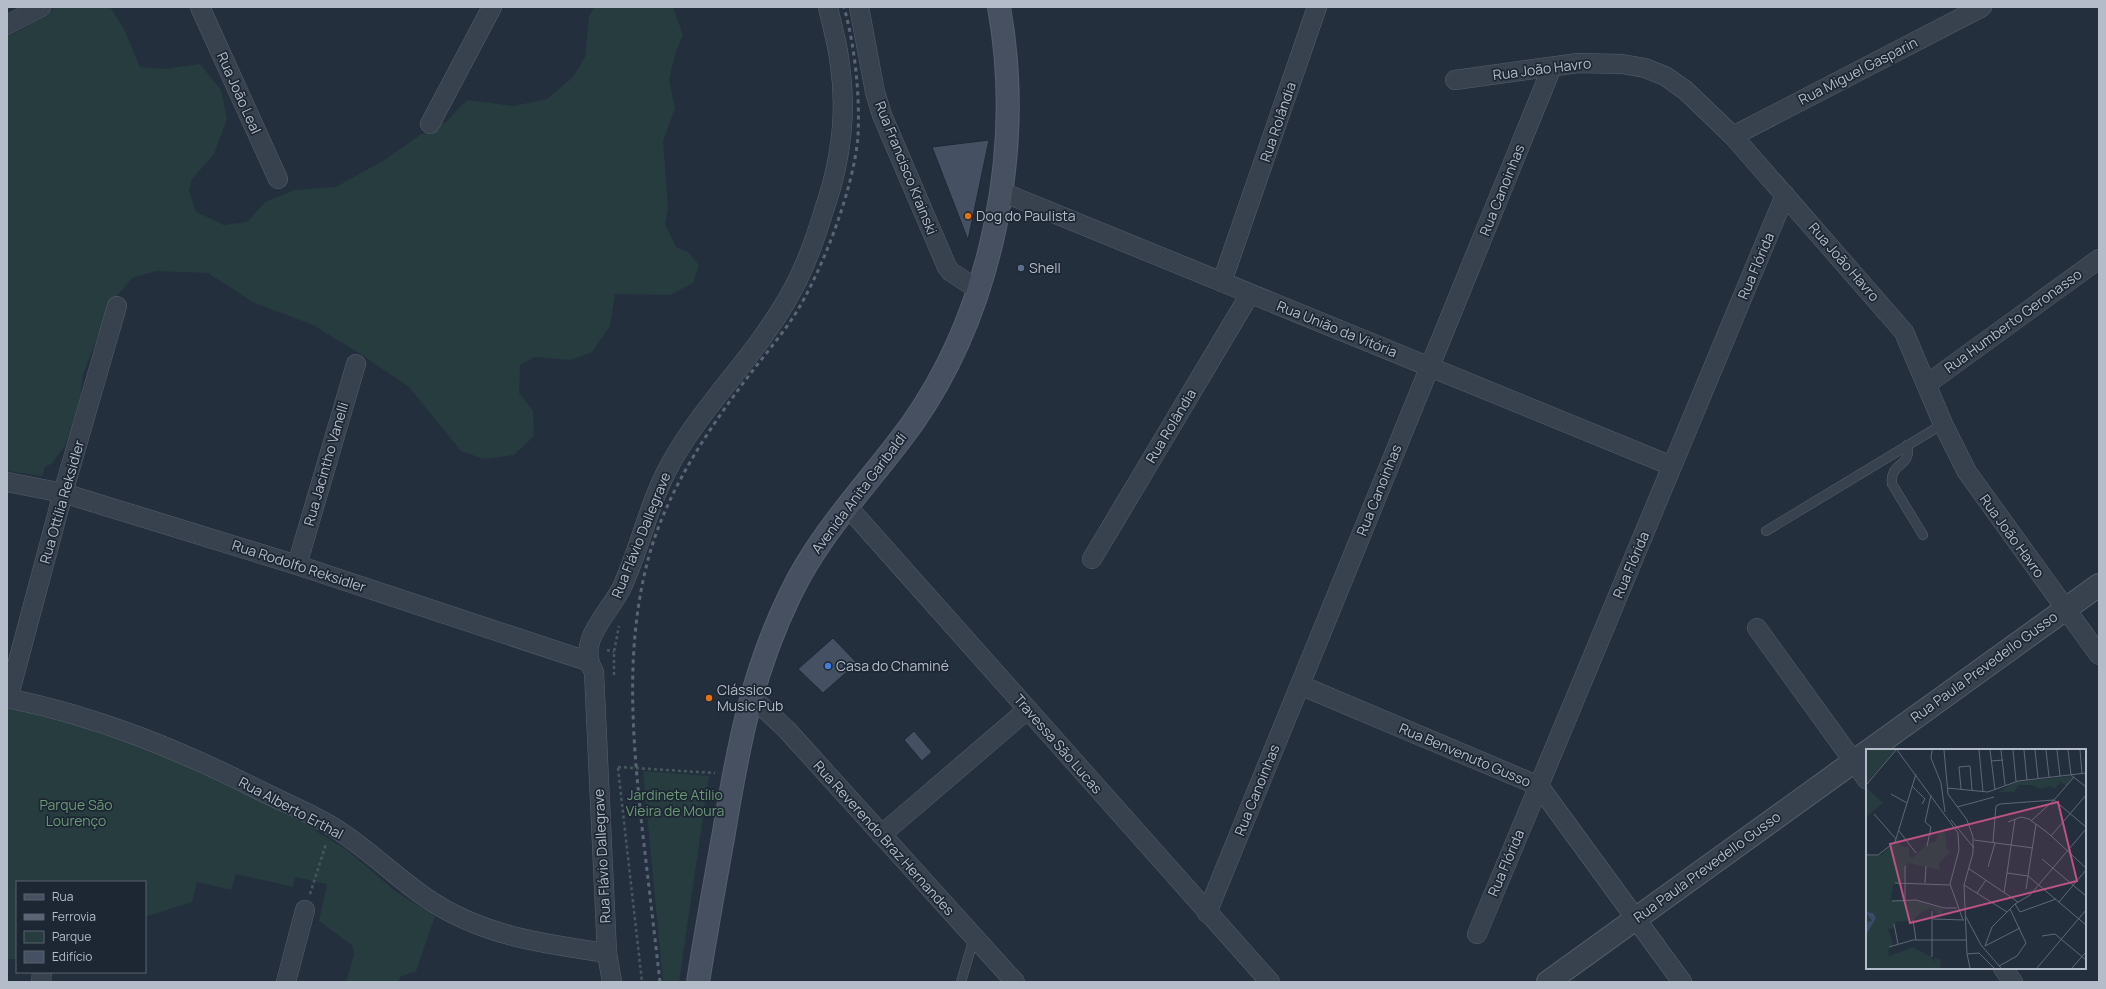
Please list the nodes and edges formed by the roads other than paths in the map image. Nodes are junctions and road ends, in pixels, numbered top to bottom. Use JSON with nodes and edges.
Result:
{"nodes":[{"id":1,"x":41,"y":7,"type":"edge"},
{"id":2,"x":200,"y":7,"type":"edge"},
{"id":3,"x":492,"y":7,"type":"edge"},
{"id":4,"x":828,"y":7,"type":"edge"},
{"id":5,"x":859,"y":7,"type":"edge"},
{"id":6,"x":999,"y":7,"type":"edge"},
{"id":7,"x":1317,"y":7,"type":"edge"},
{"id":8,"x":1982,"y":7,"type":"edge"},
{"id":9,"x":7,"y":25,"type":"edge"},
{"id":10,"x":1552,"y":67,"type":"junction"},
{"id":11,"x":1455,"y":80,"type":"dead end"},
{"id":12,"x":430,"y":124,"type":"dead end"},
{"id":13,"x":1733,"y":136,"type":"junction"},
{"id":14,"x":278,"y":179,"type":"dead end"},
{"id":15,"x":1002,"y":192,"type":"junction"},
{"id":16,"x":1785,"y":195,"type":"junction"},
{"id":17,"x":2099,"y":258,"type":"edge"},
{"id":18,"x":1222,"y":282,"type":"junction"},
{"id":19,"x":977,"y":289,"type":"junction"},
{"id":20,"x":1250,"y":294,"type":"junction"},
{"id":21,"x":117,"y":306,"type":"dead end"},
{"id":22,"x":356,"y":364,"type":"dead end"},
{"id":23,"x":1430,"y":367,"type":"junction"},
{"id":24,"x":1927,"y":384,"type":"junction"},
{"id":25,"x":1943,"y":424,"type":"junction"},
{"id":26,"x":1907,"y":446,"type":"junction"},
{"id":27,"x":1672,"y":466,"type":"junction"},
{"id":28,"x":7,"y":482,"type":"edge"},
{"id":29,"x":63,"y":493,"type":"junction"},
{"id":30,"x":846,"y":506,"type":"junction"},
{"id":31,"x":1766,"y":532,"type":"dead end"},
{"id":32,"x":1923,"y":535,"type":"dead end"},
{"id":33,"x":1092,"y":559,"type":"dead end"},
{"id":34,"x":297,"y":565,"type":"junction"},
{"id":35,"x":2099,"y":585,"type":"edge"},
{"id":36,"x":2065,"y":609,"type":"junction"},
{"id":37,"x":1757,"y":628,"type":"dead end"},
{"id":38,"x":2099,"y":655,"type":"edge"},
{"id":39,"x":587,"y":661,"type":"junction"},
{"id":40,"x":1300,"y":685,"type":"junction"},
{"id":41,"x":750,"y":696,"type":"junction"},
{"id":42,"x":8,"y":698,"type":"edge"},
{"id":43,"x":1027,"y":710,"type":"junction"},
{"id":44,"x":1871,"y":749,"type":"edge"},
{"id":45,"x":1863,"y":755,"type":"edge"},
{"id":46,"x":1866,"y":774,"type":"edge"},
{"id":47,"x":1539,"y":786,"type":"junction"},
{"id":48,"x":881,"y":835,"type":"junction"},
{"id":49,"x":305,"y":910,"type":"road end"},
{"id":50,"x":1207,"y":913,"type":"junction"},
{"id":51,"x":1636,"y":918,"type":"junction"},
{"id":52,"x":1477,"y":934,"type":"dead end"},
{"id":53,"x":974,"y":938,"type":"junction"},
{"id":54,"x":606,"y":953,"type":"junction"},
{"id":55,"x":2004,"y":969,"type":"edge"},
{"id":56,"x":286,"y":982,"type":"edge"},
{"id":57,"x":612,"y":982,"type":"edge"},
{"id":58,"x":698,"y":982,"type":"edge"},
{"id":59,"x":961,"y":982,"type":"edge"},
{"id":60,"x":1015,"y":982,"type":"edge"},
{"id":61,"x":1270,"y":982,"type":"edge"},
{"id":62,"x":1548,"y":982,"type":"edge"},
{"id":63,"x":1682,"y":982,"type":"edge"},
{"id":64,"x":2013,"y":982,"type":"edge"}],
"edges":[{"from":1,"to":9,"type":"street"},
{"from":2,"to":14,"type":"street","name":"Rua João Leal"},
{"from":3,"to":12,"type":"street"},
{"from":4,"to":39,"type":"street","name":"Rua Flávio Dallegrave"},
{"from":5,"to":19,"type":"street","name":"Rua Francisco Krainski"},
{"from":6,"to":15,"type":"main road","name":"Avenida Anita Garibaldi"},
{"from":7,"to":18,"type":"street","name":"Rua Rolândia"},
{"from":8,"to":13,"type":"street","name":"Rua Miguel Gasparin"},
{"from":10,"to":11,"type":"street","name":"Rua João Havro"},
{"from":10,"to":13,"type":"street","name":"Rua João Havro"},
{"from":10,"to":23,"type":"street","name":"Rua Canoinhas"},
{"from":13,"to":16,"type":"street","name":"Rua João Havro"},
{"from":15,"to":18,"type":"street","name":"Rua União da Vitória"},
{"from":15,"to":19,"type":"main road","name":"Avenida Anita Garibaldi"},
{"from":16,"to":24,"type":"street","name":"Rua João Havro"},
{"from":16,"to":27,"type":"street","name":"Rua Flórida"},
{"from":17,"to":24,"type":"street","name":"Rua Humberto Geronasso"},
{"from":18,"to":20,"type":"street","name":"Rua União da Vitória"},
{"from":19,"to":30,"type":"main road","name":"Avenida Anita Garibaldi"},
{"from":20,"to":23,"type":"street","name":"Rua União da Vitória"},
{"from":20,"to":33,"type":"street","name":"Rua Rolândia"},
{"from":21,"to":29,"type":"street","name":"Rua Ottília Reksidler"},
{"from":22,"to":34,"type":"street","name":"Rua Jacintho Vanelli"},
{"from":23,"to":27,"type":"street","name":"Rua União da Vitória"},
{"from":23,"to":40,"type":"street","name":"Rua Canoinhas"},
{"from":24,"to":25,"type":"street","name":"Rua João Havro"},
{"from":25,"to":26,"type":"lane"},
{"from":25,"to":36,"type":"street","name":"Rua João Havro"},
{"from":26,"to":31,"type":"lane"},
{"from":26,"to":32,"type":"lane"},
{"from":27,"to":47,"type":"street","name":"Rua Flórida"},
{"from":28,"to":29,"type":"street","name":"Rua Rodolfo Reksidler"},
{"from":29,"to":34,"type":"street","name":"Rua Rodolfo Reksidler"},
{"from":29,"to":42,"type":"street","name":"Rua Ottília Reksidler"},
{"from":30,"to":41,"type":"main road","name":"Avenida Anita Garibaldi"},
{"from":30,"to":43,"type":"street","name":"Travessa São Lucas"},
{"from":34,"to":39,"type":"street","name":"Rua Rodolfo Reksidler"},
{"from":35,"to":36,"type":"street","name":"Rua Paula Prevedello Gusso"},
{"from":36,"to":38,"type":"street","name":"Rua João Havro"},
{"from":36,"to":44,"type":"street","name":"Rua Paula Prevedello Gusso"},
{"from":37,"to":45,"type":"street"},
{"from":39,"to":54,"type":"street","name":"Rua Flávio Dallegrave"},
{"from":40,"to":47,"type":"street","name":"Rua Benvenuto Gusso"},
{"from":40,"to":50,"type":"street","name":"Rua Canoinhas"},
{"from":41,"to":48,"type":"street","name":"Rua Reverendo Braz Hernandes"},
{"from":41,"to":58,"type":"main road","name":"Avenida Anita Garibaldi"},
{"from":42,"to":54,"type":"street","name":"Rua Alberto Erthal"},
{"from":43,"to":48,"type":"street"},
{"from":43,"to":50,"type":"street","name":"Travessa São Lucas"},
{"from":45,"to":46,"type":"street"},
{"from":45,"to":51,"type":"street","name":"Rua Paula Prevedello Gusso"},
{"from":47,"to":51,"type":"street","name":"Rua Benvenuto Gusso"},
{"from":47,"to":52,"type":"street","name":"Rua Flórida"},
{"from":48,"to":53,"type":"street","name":"Rua Reverendo Braz Hernandes"},
{"from":49,"to":56,"type":"street"},
{"from":50,"to":61,"type":"street","name":"Travessa São Lucas"},
{"from":51,"to":62,"type":"street","name":"Rua Paula Prevedello Gusso"},
{"from":51,"to":63,"type":"street","name":"Rua Benvenuto Gusso"},
{"from":53,"to":59,"type":"lane"},
{"from":53,"to":60,"type":"street","name":"Rua Reverendo Braz Hernandes"},
{"from":54,"to":57,"type":"street","name":"Rua Flávio Dallegrave"},
{"from":55,"to":64,"type":"street"}]}
